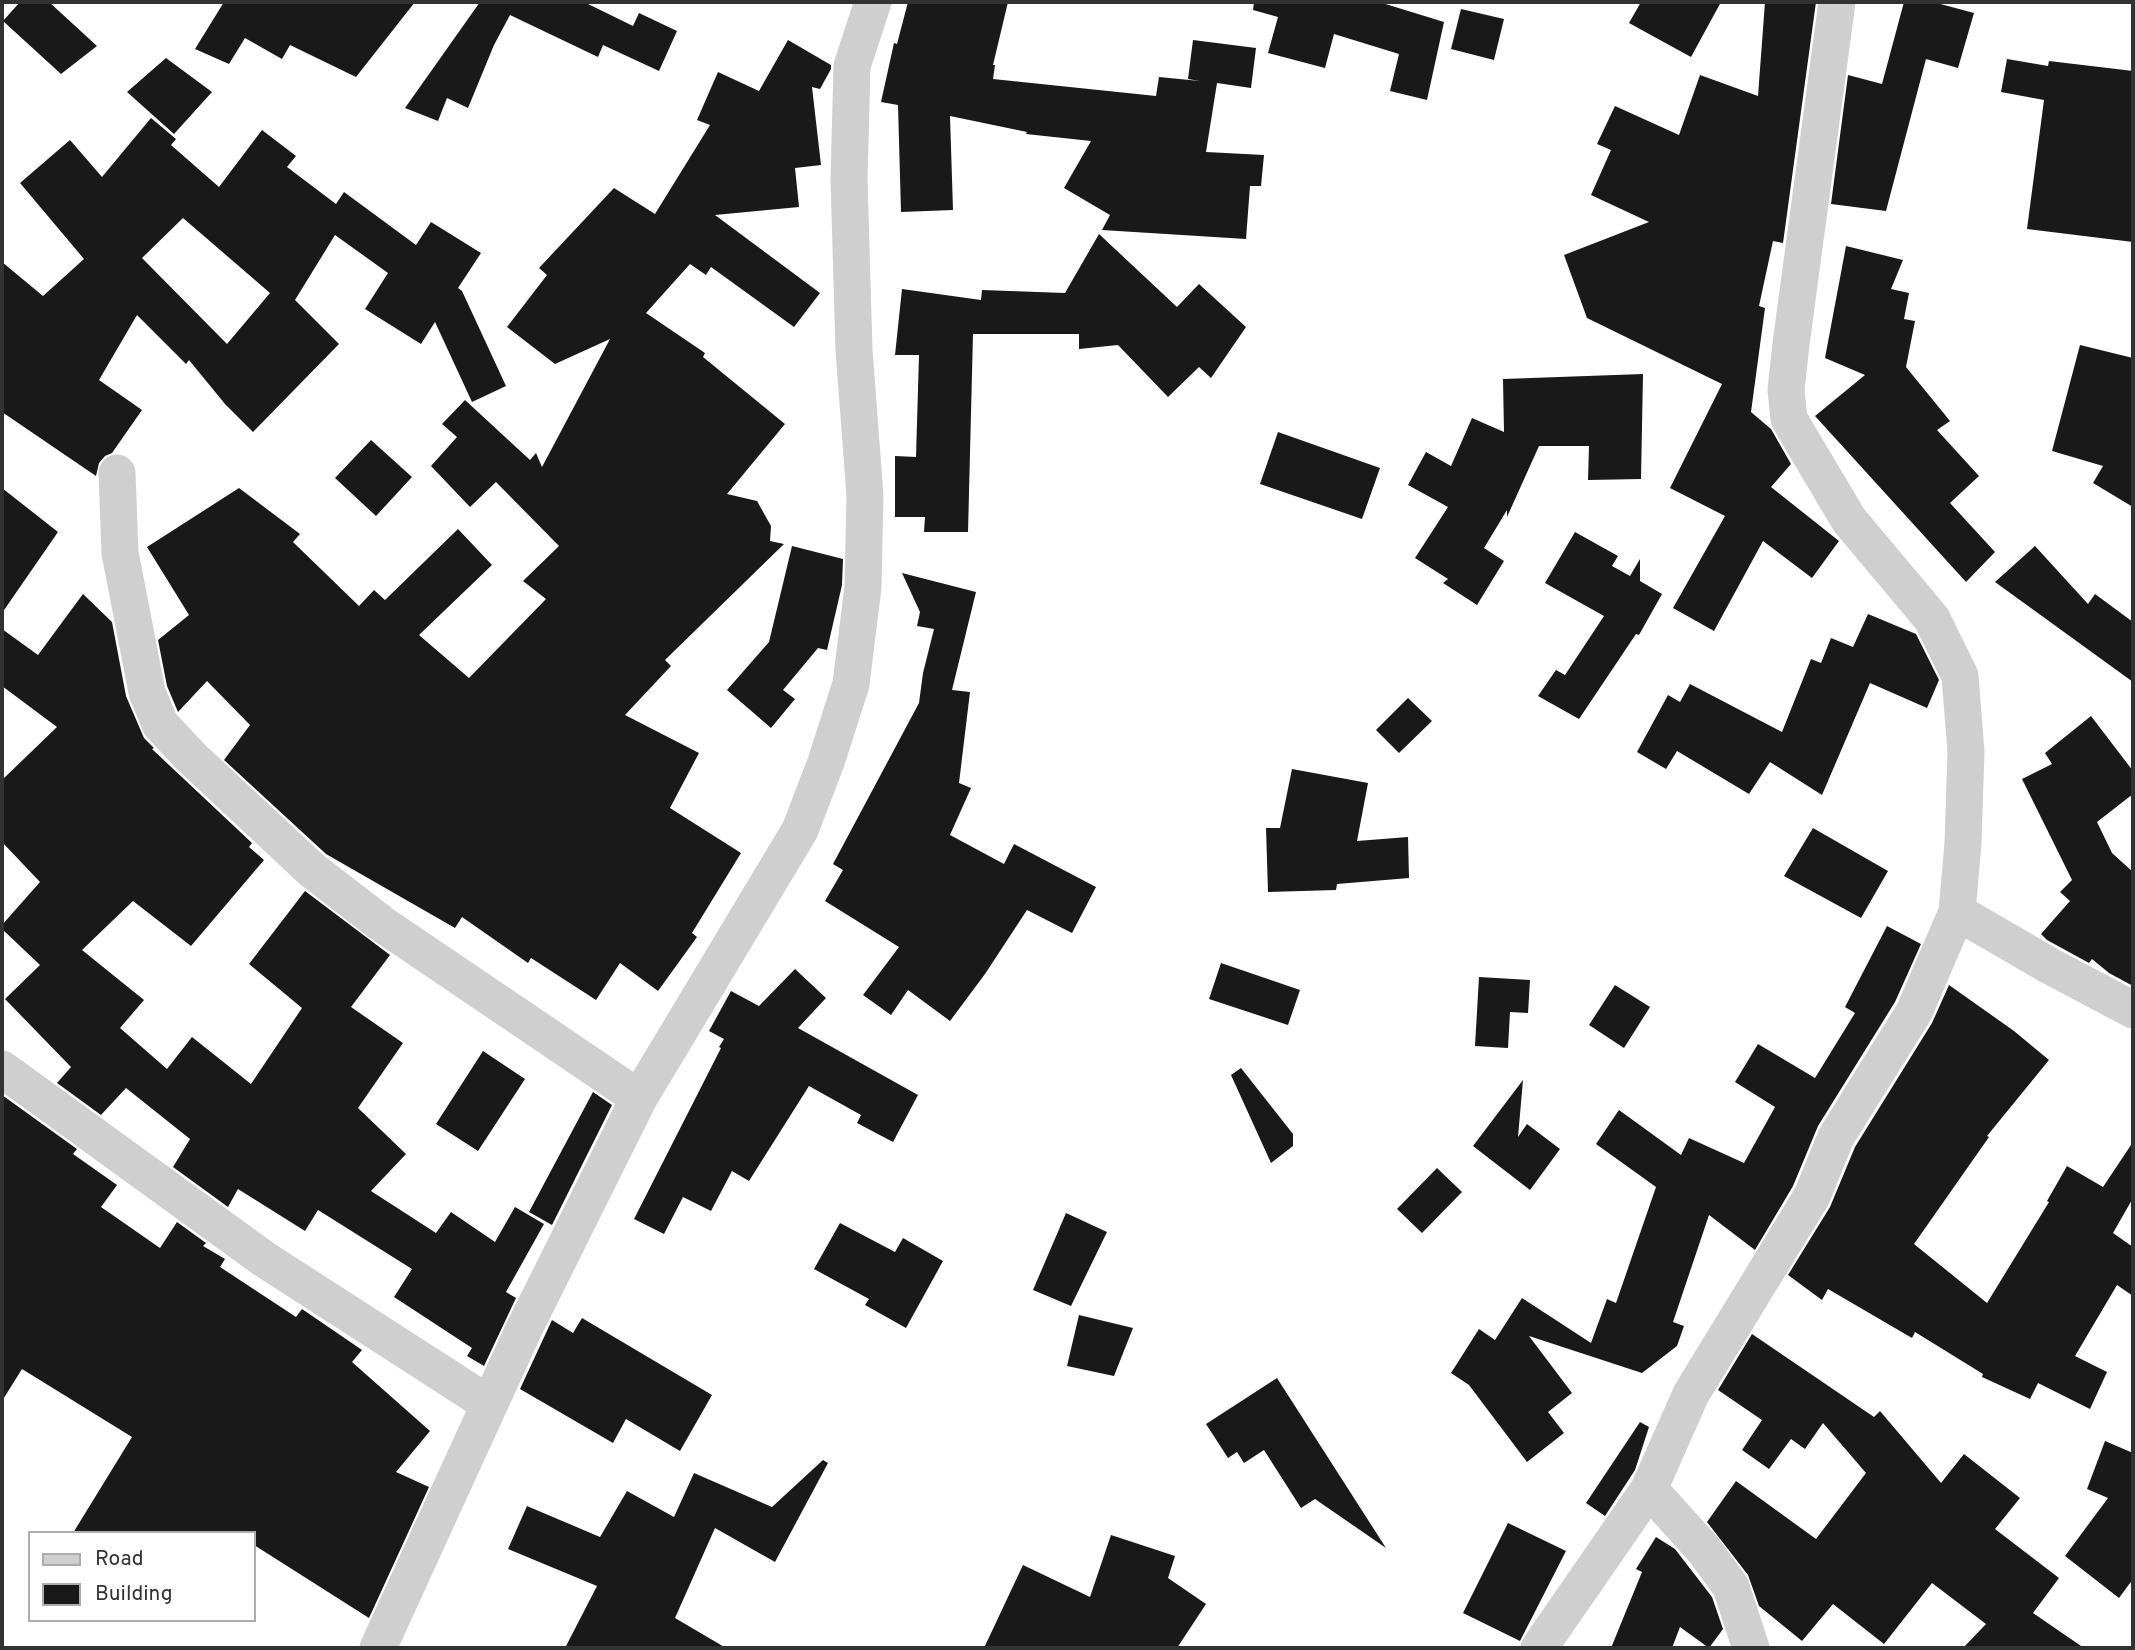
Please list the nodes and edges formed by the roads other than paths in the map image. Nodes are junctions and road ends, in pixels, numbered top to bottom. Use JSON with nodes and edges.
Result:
{"nodes":[{"id":1,"x":873,"y":2,"type":"edge"},
{"id":2,"x":1837,"y":2,"type":"edge"},
{"id":3,"x":117,"y":473,"type":"dead end"},
{"id":4,"x":1957,"y":912,"type":"junction"},
{"id":5,"x":2133,"y":1010,"type":"edge"},
{"id":6,"x":2,"y":1069,"type":"edge"},
{"id":7,"x":639,"y":1098,"type":"junction"},
{"id":8,"x":489,"y":1404,"type":"junction"},
{"id":9,"x":1649,"y":1489,"type":"junction"},
{"id":10,"x":378,"y":1648,"type":"edge"},
{"id":11,"x":1539,"y":1648,"type":"edge"},
{"id":12,"x":1751,"y":1648,"type":"edge"}],
"edges":[{"from":1,"to":7,"type":"street"},
{"from":2,"to":4,"type":"street"},
{"from":3,"to":7,"type":"street"},
{"from":4,"to":5,"type":"street"},
{"from":4,"to":9,"type":"street"},
{"from":6,"to":8,"type":"street"},
{"from":7,"to":8,"type":"street"},
{"from":8,"to":10,"type":"street"},
{"from":9,"to":11,"type":"street"},
{"from":9,"to":12,"type":"street"}]}
